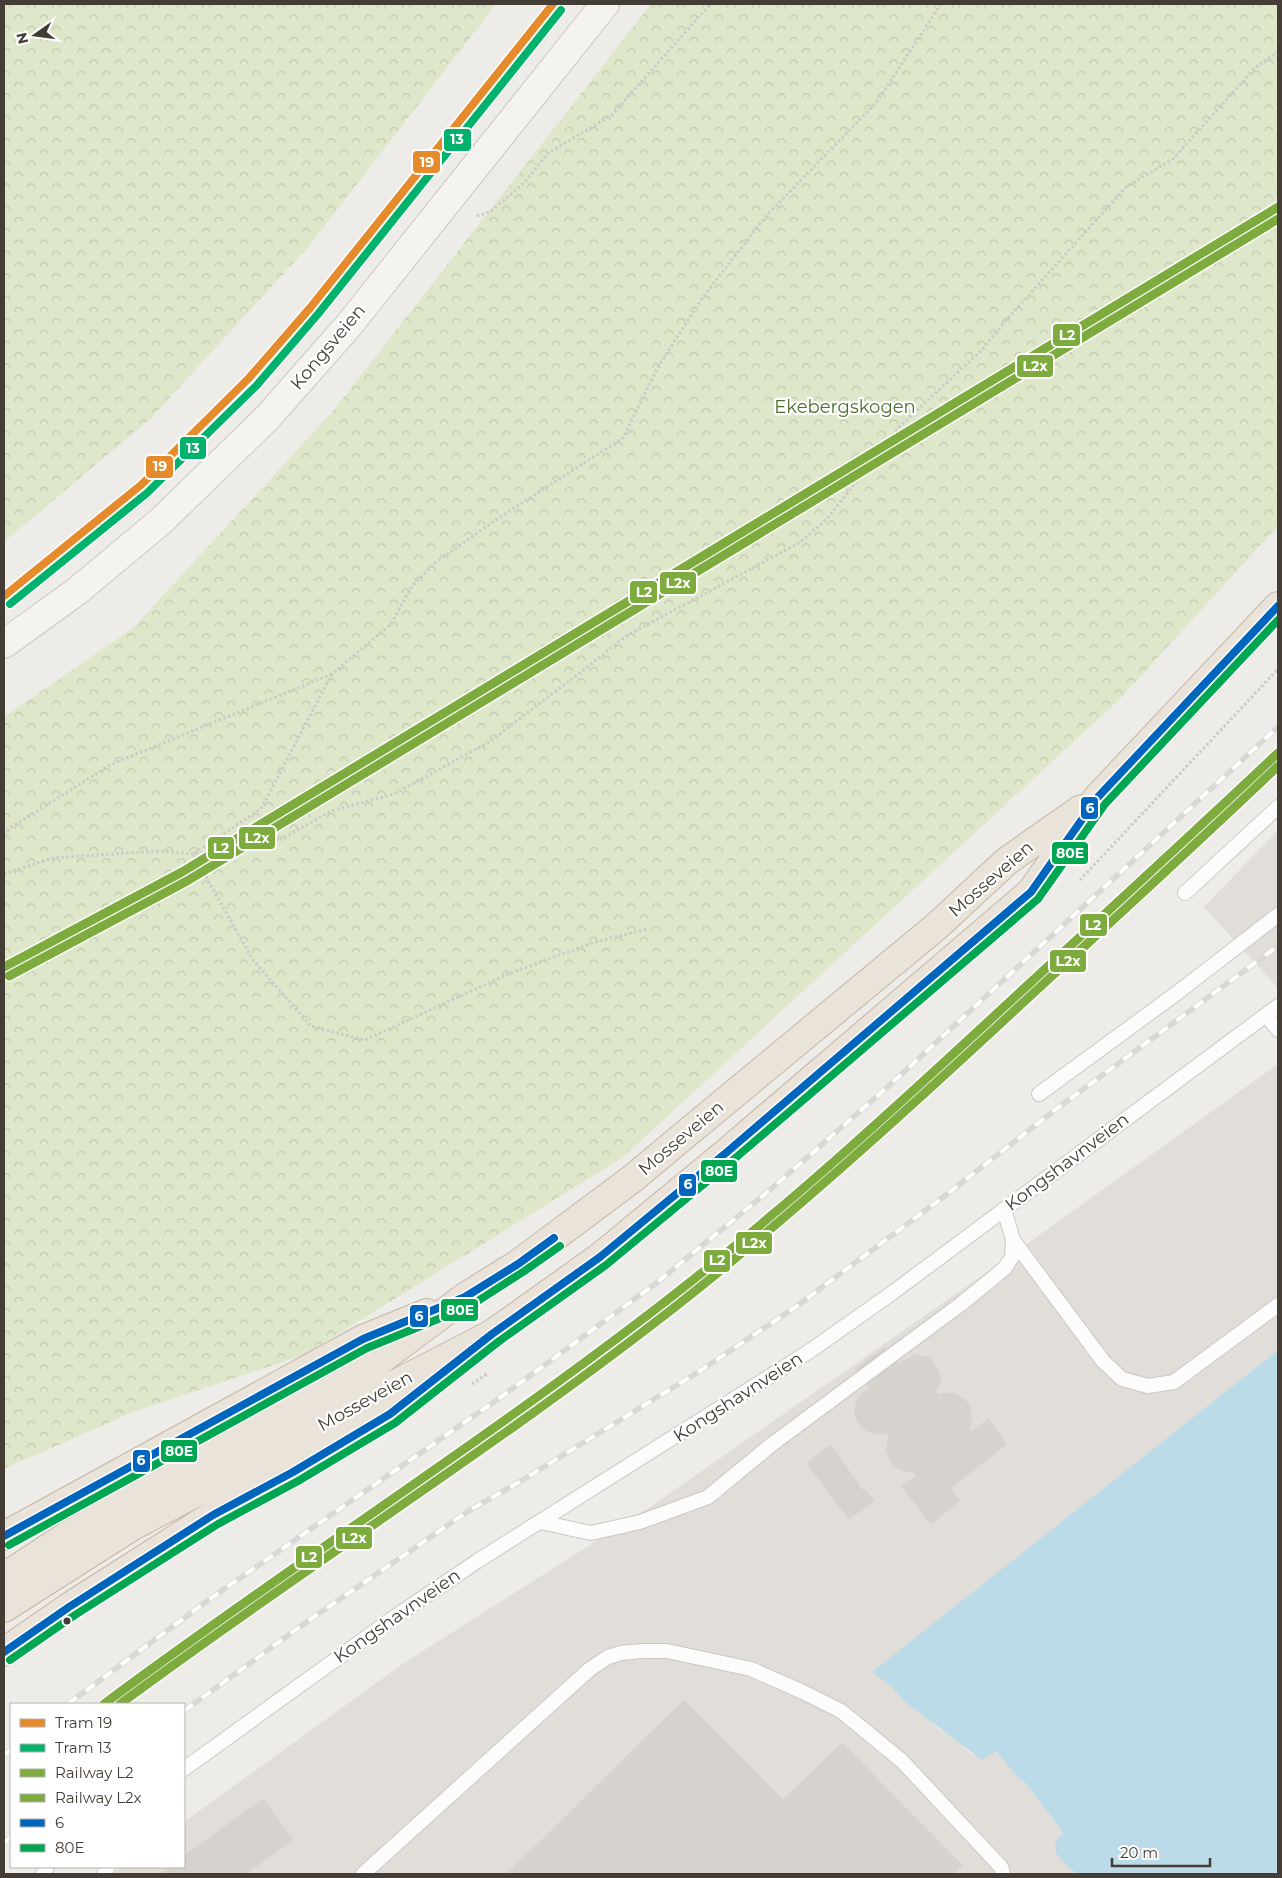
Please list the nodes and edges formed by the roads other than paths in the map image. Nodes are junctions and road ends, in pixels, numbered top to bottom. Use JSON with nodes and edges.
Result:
{"nodes":[{"id":1,"x":605,"y":4,"type":"edge"},
{"id":2,"x":1278,"y":606,"type":"edge"},
{"id":3,"x":4,"y":644,"type":"edge"},
{"id":4,"x":1097,"y":798,"type":"junction"},
{"id":5,"x":1278,"y":806,"type":"edge"},
{"id":6,"x":1185,"y":893,"type":"dead end"},
{"id":7,"x":1278,"y":915,"type":"edge"},
{"id":8,"x":1278,"y":1006,"type":"edge"},
{"id":9,"x":1272,"y":1015,"type":"edge"},
{"id":10,"x":1278,"y":1030,"type":"edge"},
{"id":11,"x":1039,"y":1094,"type":"dead end"},
{"id":12,"x":1004,"y":1209,"type":"junction"},
{"id":13,"x":1013,"y":1240,"type":"junction"},
{"id":14,"x":465,"y":1297,"type":"junction"},
{"id":15,"x":1278,"y":1305,"type":"edge"},
{"id":16,"x":492,"y":1334,"type":"junction"},
{"id":17,"x":540,"y":1522,"type":"junction"},
{"id":18,"x":4,"y":1536,"type":"edge"},
{"id":19,"x":4,"y":1577,"type":"edge"},
{"id":20,"x":4,"y":1608,"type":"edge"},
{"id":21,"x":4,"y":1652,"type":"edge"},
{"id":22,"x":185,"y":1767,"type":"edge"},
{"id":23,"x":363,"y":1874,"type":"edge"},
{"id":24,"x":1003,"y":1874,"type":"edge"}],
"edges":[{"from":1,"to":3,"type":"main road","name":"Kongsveien"},
{"from":2,"to":4,"type":"highway","name":"Mosseveien"},
{"from":4,"to":14,"type":"highway","name":"Mosseveien"},
{"from":4,"to":16,"type":"highway","name":"Mosseveien"},
{"from":5,"to":6,"type":"lane"},
{"from":7,"to":11,"type":"lane"},
{"from":8,"to":9,"type":"lane","name":"Kongshavnveien"},
{"from":9,"to":10,"type":"lane"},
{"from":9,"to":12,"type":"lane","name":"Kongshavnveien"},
{"from":12,"to":13,"type":"lane"},
{"from":12,"to":17,"type":"lane","name":"Kongshavnveien"},
{"from":13,"to":15,"type":"lane"},
{"from":13,"to":17,"type":"lane"},
{"from":14,"to":18,"type":"highway"},
{"from":14,"to":19,"type":"highway","name":"Mosseveien"},
{"from":16,"to":20,"type":"highway","name":"Mosseveien"},
{"from":16,"to":21,"type":"highway"},
{"from":17,"to":22,"type":"lane","name":"Kongshavnveien"},
{"from":23,"to":24,"type":"lane"}]}
